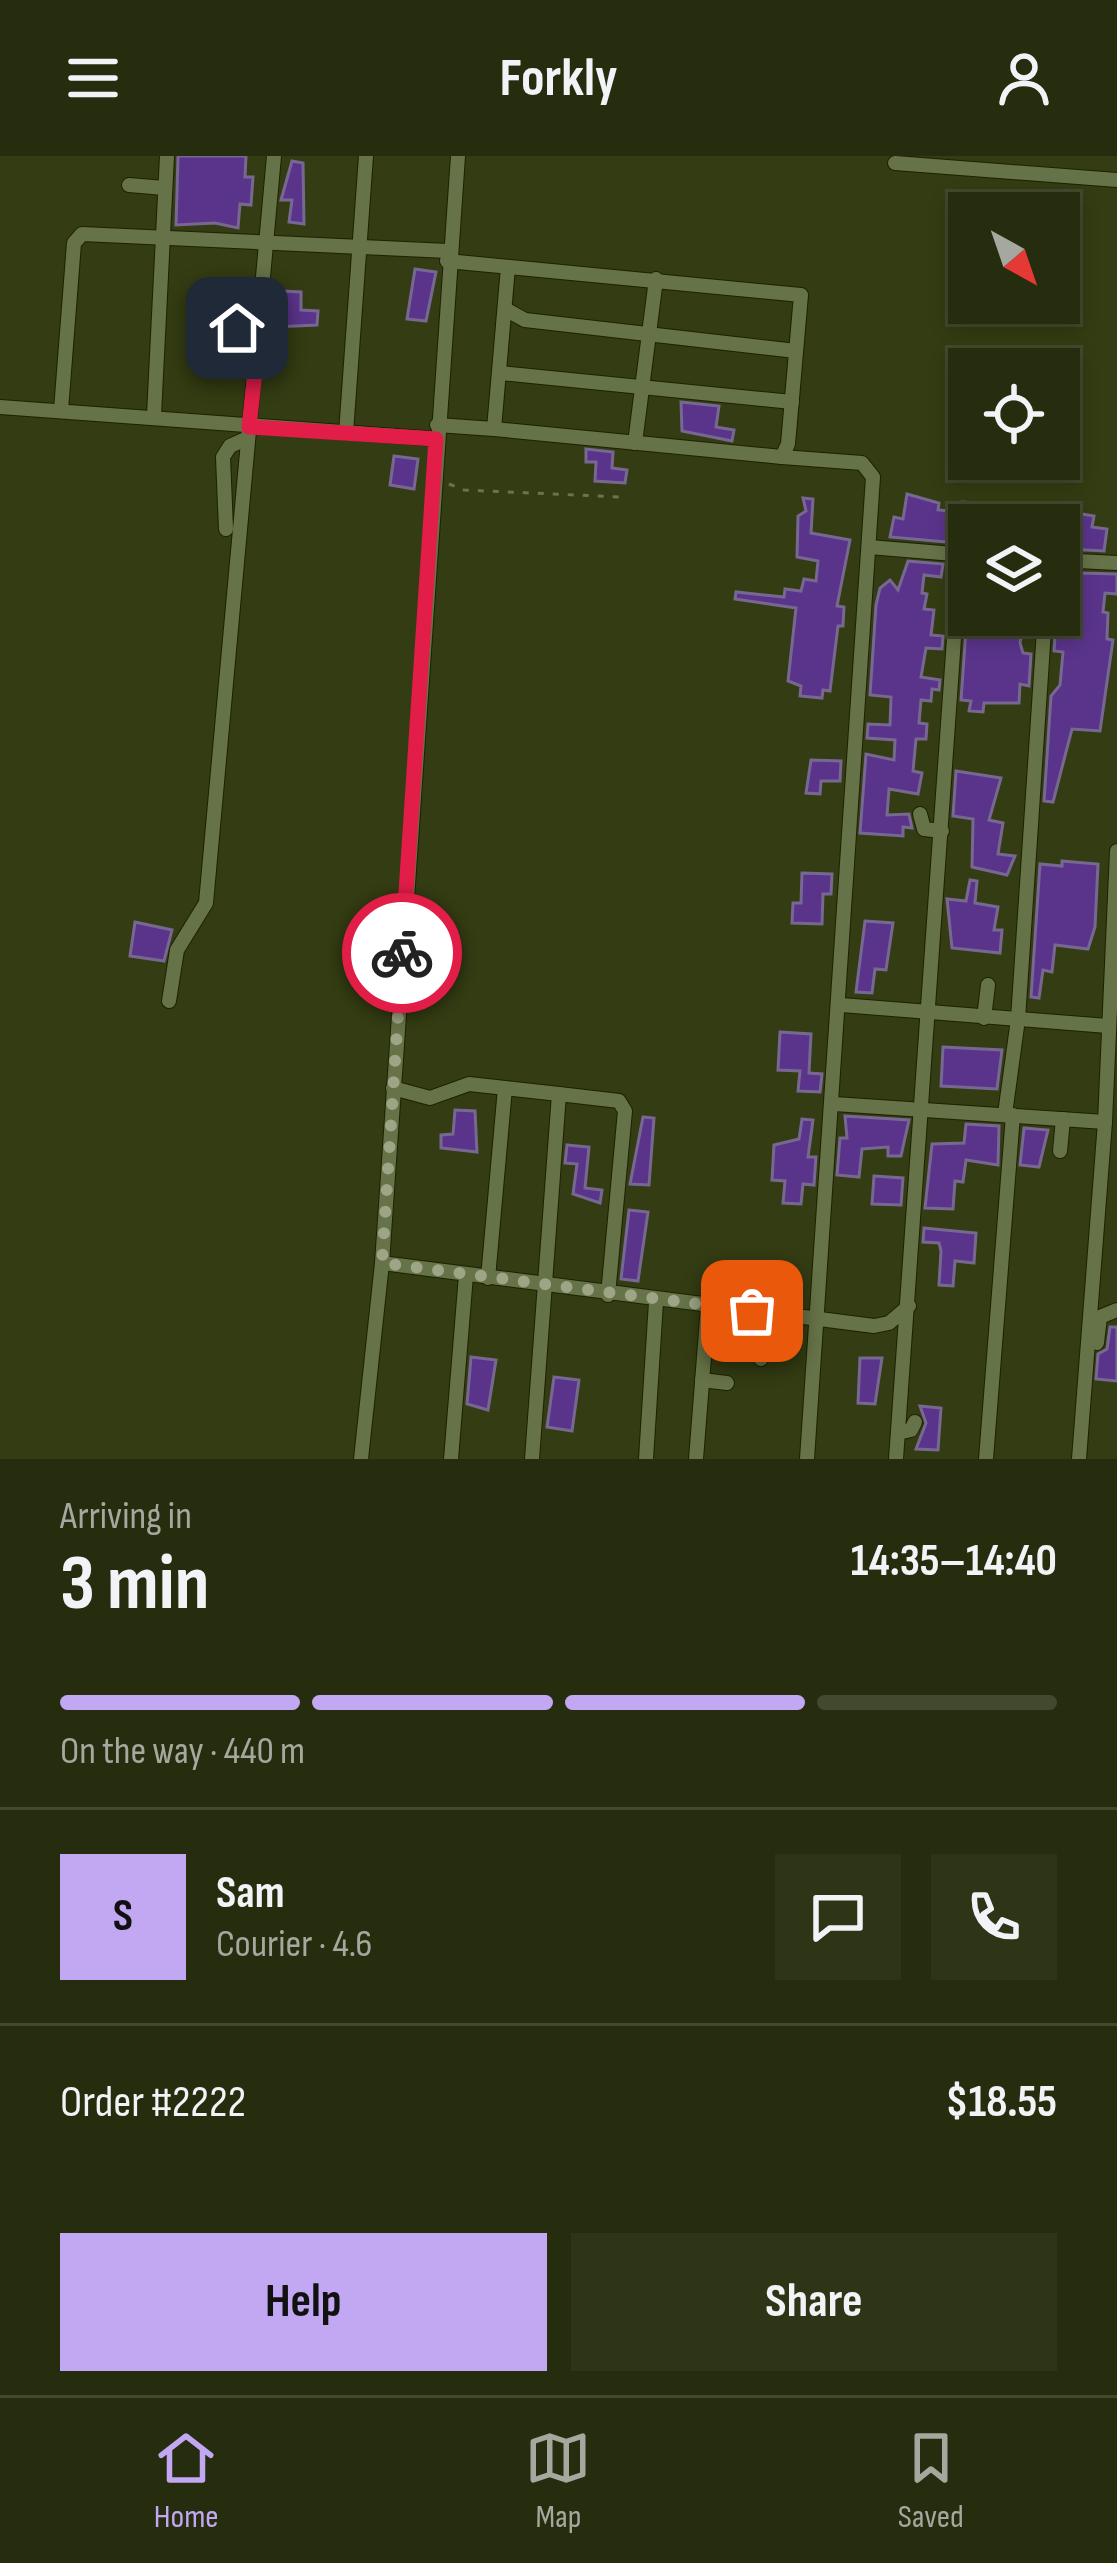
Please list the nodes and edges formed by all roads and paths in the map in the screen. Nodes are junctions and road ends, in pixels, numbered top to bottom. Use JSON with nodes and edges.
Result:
{"nodes":[{"id":1,"x":167,"y":156,"type":"edge"},
{"id":2,"x":274,"y":156,"type":"edge"},
{"id":3,"x":366,"y":156,"type":"edge"},
{"id":4,"x":458,"y":156,"type":"edge"},
{"id":5,"x":896,"y":163,"type":"dead end"},
{"id":6,"x":1117,"y":180,"type":"edge"},
{"id":7,"x":129,"y":184,"type":"dead end"},
{"id":8,"x":164,"y":188,"type":"junction"},
{"id":9,"x":160,"y":235,"type":"junction"},
{"id":10,"x":268,"y":242,"type":"junction"},
{"id":11,"x":358,"y":246,"type":"junction"},
{"id":12,"x":448,"y":256,"type":"junction"},
{"id":13,"x":508,"y":267,"type":"junction"},
{"id":14,"x":656,"y":279,"type":"junction"},
{"id":15,"x":505,"y":309,"type":"junction"},
{"id":16,"x":212,"y":319,"type":"dead end"},
{"id":17,"x":260,"y":327,"type":"junction"},
{"id":18,"x":649,"y":333,"type":"junction"},
{"id":19,"x":796,"y":351,"type":"junction"},
{"id":20,"x":500,"y":373,"type":"junction"},
{"id":21,"x":642,"y":387,"type":"junction"},
{"id":22,"x":792,"y":402,"type":"junction"},
{"id":23,"x":0,"y":407,"type":"edge"},
{"id":24,"x":62,"y":410,"type":"junction"},
{"id":25,"x":154,"y":416,"type":"junction"},
{"id":26,"x":494,"y":429,"type":"junction"},
{"id":27,"x":249,"y":432,"type":"junction"},
{"id":28,"x":437,"y":432,"type":"junction"},
{"id":29,"x":346,"y":433,"type":"junction"},
{"id":30,"x":635,"y":443,"type":"junction"},
{"id":31,"x":782,"y":458,"type":"junction"},
{"id":32,"x":435,"y":470,"type":"junction"},
{"id":33,"x":621,"y":497,"type":"dead end"},
{"id":34,"x":226,"y":529,"type":"dead end"},
{"id":35,"x":869,"y":547,"type":"junction"},
{"id":36,"x":948,"y":554,"type":"edge"},
{"id":37,"x":1080,"y":561,"type":"edge"},
{"id":38,"x":1117,"y":563,"type":"edge"},
{"id":39,"x":958,"y":636,"type":"edge"},
{"id":40,"x":1044,"y":636,"type":"edge"},
{"id":41,"x":920,"y":814,"type":"dead end"},
{"id":42,"x":942,"y":831,"type":"junction"},
{"id":43,"x":1117,"y":851,"type":"edge"},
{"id":44,"x":988,"y":985,"type":"dead end"},
{"id":45,"x":169,"y":1001,"type":"dead end"},
{"id":46,"x":841,"y":1005,"type":"junction"},
{"id":47,"x":931,"y":1013,"type":"junction"},
{"id":48,"x":984,"y":1018,"type":"junction"},
{"id":49,"x":1018,"y":1019,"type":"junction"},
{"id":50,"x":1108,"y":1026,"type":"junction"},
{"id":51,"x":393,"y":1088,"type":"junction"},
{"id":52,"x":505,"y":1088,"type":"junction"},
{"id":53,"x":559,"y":1094,"type":"junction"},
{"id":54,"x":834,"y":1104,"type":"junction"},
{"id":55,"x":925,"y":1107,"type":"junction"},
{"id":56,"x":1009,"y":1115,"type":"junction"},
{"id":57,"x":1063,"y":1119,"type":"junction"},
{"id":58,"x":1105,"y":1122,"type":"junction"},
{"id":59,"x":1060,"y":1151,"type":"dead end"},
{"id":60,"x":382,"y":1263,"type":"junction"},
{"id":61,"x":466,"y":1275,"type":"junction"},
{"id":62,"x":488,"y":1278,"type":"junction"},
{"id":63,"x":545,"y":1285,"type":"junction"},
{"id":64,"x":608,"y":1294,"type":"junction"},
{"id":65,"x":727,"y":1294,"type":"dead end"},
{"id":66,"x":758,"y":1300,"type":"junction"},
{"id":67,"x":656,"y":1302,"type":"junction"},
{"id":68,"x":707,"y":1306,"type":"junction"},
{"id":69,"x":910,"y":1306,"type":"junction"},
{"id":70,"x":1117,"y":1310,"type":"edge"},
{"id":71,"x":817,"y":1318,"type":"junction"},
{"id":72,"x":761,"y":1359,"type":"dead end"},
{"id":73,"x":1087,"y":1360,"type":"junction"},
{"id":74,"x":702,"y":1380,"type":"junction"},
{"id":75,"x":728,"y":1383,"type":"dead end"},
{"id":76,"x":915,"y":1422,"type":"dead end"},
{"id":77,"x":898,"y":1432,"type":"junction"},
{"id":78,"x":361,"y":1459,"type":"edge"},
{"id":79,"x":451,"y":1459,"type":"edge"},
{"id":80,"x":532,"y":1459,"type":"edge"},
{"id":81,"x":646,"y":1459,"type":"edge"},
{"id":82,"x":696,"y":1459,"type":"edge"},
{"id":83,"x":807,"y":1459,"type":"edge"},
{"id":84,"x":896,"y":1459,"type":"edge"},
{"id":85,"x":986,"y":1459,"type":"edge"},
{"id":86,"x":1079,"y":1459,"type":"edge"}],
"edges":[{"from":1,"to":8,"type":"street"},
{"from":2,"to":10,"type":"street"},
{"from":3,"to":11,"type":"street"},
{"from":4,"to":12,"type":"street"},
{"from":5,"to":6,"type":"street"},
{"from":7,"to":8,"type":"street"},
{"from":8,"to":9,"type":"street"},
{"from":9,"to":10,"type":"street"},
{"from":9,"to":24,"type":"street"},
{"from":9,"to":25,"type":"street"},
{"from":10,"to":11,"type":"street"},
{"from":10,"to":17,"type":"street"},
{"from":11,"to":12,"type":"street"},
{"from":11,"to":29,"type":"street"},
{"from":12,"to":13,"type":"street"},
{"from":12,"to":28,"type":"street"},
{"from":13,"to":14,"type":"street"},
{"from":13,"to":15,"type":"street"},
{"from":14,"to":18,"type":"street"},
{"from":14,"to":19,"type":"street"},
{"from":15,"to":18,"type":"street"},
{"from":15,"to":20,"type":"street"},
{"from":16,"to":17,"type":"street"},
{"from":17,"to":27,"type":"street"},
{"from":18,"to":19,"type":"street"},
{"from":18,"to":21,"type":"street"},
{"from":19,"to":22,"type":"street"},
{"from":20,"to":21,"type":"street"},
{"from":20,"to":26,"type":"street"},
{"from":21,"to":22,"type":"street"},
{"from":21,"to":30,"type":"street"},
{"from":22,"to":31,"type":"street"},
{"from":23,"to":24,"type":"street"},
{"from":24,"to":25,"type":"street"},
{"from":25,"to":27,"type":"street"},
{"from":26,"to":28,"type":"street"},
{"from":26,"to":30,"type":"street"},
{"from":27,"to":29,"type":"street"},
{"from":27,"to":34,"type":"street"},
{"from":27,"to":45,"type":"street"},
{"from":28,"to":29,"type":"street"},
{"from":28,"to":32,"type":"street"},
{"from":30,"to":31,"type":"street"},
{"from":31,"to":35,"type":"street"},
{"from":32,"to":33,"type":"path"},
{"from":32,"to":51,"type":"street"},
{"from":35,"to":36,"type":"street"},
{"from":35,"to":46,"type":"street"},
{"from":37,"to":38,"type":"street"},
{"from":39,"to":42,"type":"street"},
{"from":40,"to":49,"type":"street"},
{"from":41,"to":42,"type":"street"},
{"from":42,"to":47,"type":"street"},
{"from":43,"to":50,"type":"street"},
{"from":44,"to":48,"type":"street"},
{"from":46,"to":47,"type":"street"},
{"from":46,"to":54,"type":"street"},
{"from":47,"to":48,"type":"street"},
{"from":47,"to":55,"type":"street"},
{"from":48,"to":49,"type":"street"},
{"from":49,"to":50,"type":"street"},
{"from":49,"to":56,"type":"street"},
{"from":50,"to":58,"type":"street"},
{"from":51,"to":52,"type":"street"},
{"from":51,"to":60,"type":"street"},
{"from":52,"to":53,"type":"street"},
{"from":52,"to":62,"type":"street"},
{"from":53,"to":63,"type":"street"},
{"from":53,"to":64,"type":"street"},
{"from":54,"to":55,"type":"street"},
{"from":54,"to":71,"type":"street"},
{"from":55,"to":56,"type":"street"},
{"from":55,"to":69,"type":"street"},
{"from":56,"to":57,"type":"street"},
{"from":56,"to":85,"type":"street"},
{"from":57,"to":58,"type":"street"},
{"from":57,"to":59,"type":"street"},
{"from":58,"to":73,"type":"street"},
{"from":60,"to":61,"type":"street"},
{"from":60,"to":78,"type":"street"},
{"from":61,"to":62,"type":"street"},
{"from":61,"to":79,"type":"street"},
{"from":62,"to":63,"type":"street"},
{"from":63,"to":64,"type":"street"},
{"from":63,"to":80,"type":"street"},
{"from":64,"to":67,"type":"street"},
{"from":65,"to":68,"type":"street"},
{"from":66,"to":68,"type":"street"},
{"from":66,"to":71,"type":"street"},
{"from":66,"to":72,"type":"street"},
{"from":67,"to":68,"type":"street"},
{"from":67,"to":81,"type":"street"},
{"from":68,"to":74,"type":"street"},
{"from":69,"to":71,"type":"street"},
{"from":69,"to":77,"type":"street"},
{"from":70,"to":73,"type":"street"},
{"from":71,"to":83,"type":"street"},
{"from":73,"to":86,"type":"street"},
{"from":74,"to":75,"type":"street"},
{"from":74,"to":82,"type":"street"},
{"from":76,"to":77,"type":"street"},
{"from":77,"to":84,"type":"street"}]}
